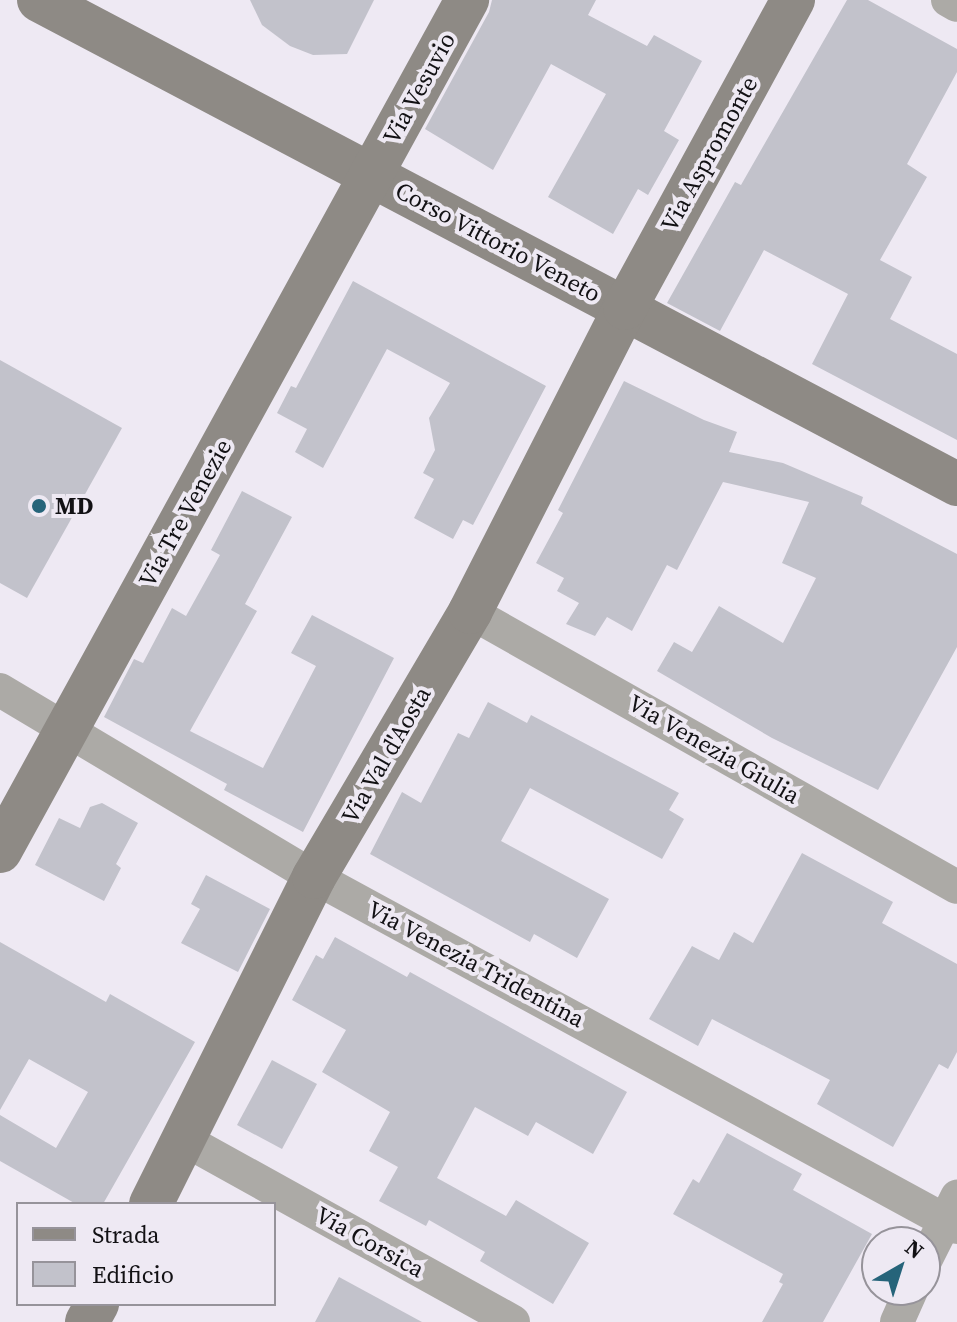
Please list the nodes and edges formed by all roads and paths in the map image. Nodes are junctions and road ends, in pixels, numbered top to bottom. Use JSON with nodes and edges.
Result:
{"nodes":[{"id":1,"x":39,"y":0,"type":"edge"},
{"id":2,"x":467,"y":0,"type":"edge"},
{"id":3,"x":793,"y":0,"type":"edge"},
{"id":4,"x":948,"y":0,"type":"edge"},
{"id":5,"x":957,"y":5,"type":"edge"},
{"id":6,"x":371,"y":175,"type":"junction"},
{"id":7,"x":625,"y":308,"type":"junction"},
{"id":8,"x":957,"y":484,"type":"edge"},
{"id":9,"x":470,"y":612,"type":"junction"},
{"id":10,"x":0,"y":690,"type":"edge"},
{"id":11,"x":65,"y":729,"type":"junction"},
{"id":12,"x":0,"y":851,"type":"edge"},
{"id":13,"x":314,"y":877,"type":"junction"},
{"id":14,"x":957,"y":887,"type":"edge"},
{"id":15,"x":185,"y":1140,"type":"junction"},
{"id":16,"x":152,"y":1202,"type":"edge"},
{"id":17,"x":953,"y":1214,"type":"edge"},
{"id":18,"x":941,"y":1234,"type":"edge"},
{"id":19,"x":513,"y":1322,"type":"edge"}],
"edges":[{"from":1,"to":6,"type":"street","name":"Corso Vittorio Veneto"},
{"from":2,"to":6,"type":"street","name":"Via Vesuvio"},
{"from":3,"to":7,"type":"street","name":"Via Aspromonte"},
{"from":4,"to":5,"type":"street"},
{"from":6,"to":7,"type":"street","name":"Corso Vittorio Veneto"},
{"from":6,"to":11,"type":"street","name":"Via Tre Venezie"},
{"from":7,"to":8,"type":"street","name":"Corso Vittorio Veneto"},
{"from":7,"to":9,"type":"street","name":"Via Val d'Aosta"},
{"from":9,"to":13,"type":"street","name":"Via Val d'Aosta"},
{"from":9,"to":14,"type":"street","name":"Via Venezia Giulia"},
{"from":10,"to":11,"type":"street","name":"Via Venezia Tridentina"},
{"from":11,"to":12,"type":"street","name":"Via Tre Venezie"},
{"from":11,"to":13,"type":"street","name":"Via Venezia Tridentina"},
{"from":13,"to":15,"type":"street","name":"Via Val d'Aosta"},
{"from":13,"to":17,"type":"street","name":"Via Venezia Tridentina"},
{"from":15,"to":16,"type":"street","name":"Via Val d'Aosta"},
{"from":15,"to":19,"type":"street","name":"Via Corsica"},
{"from":17,"to":18,"type":"street"}]}
